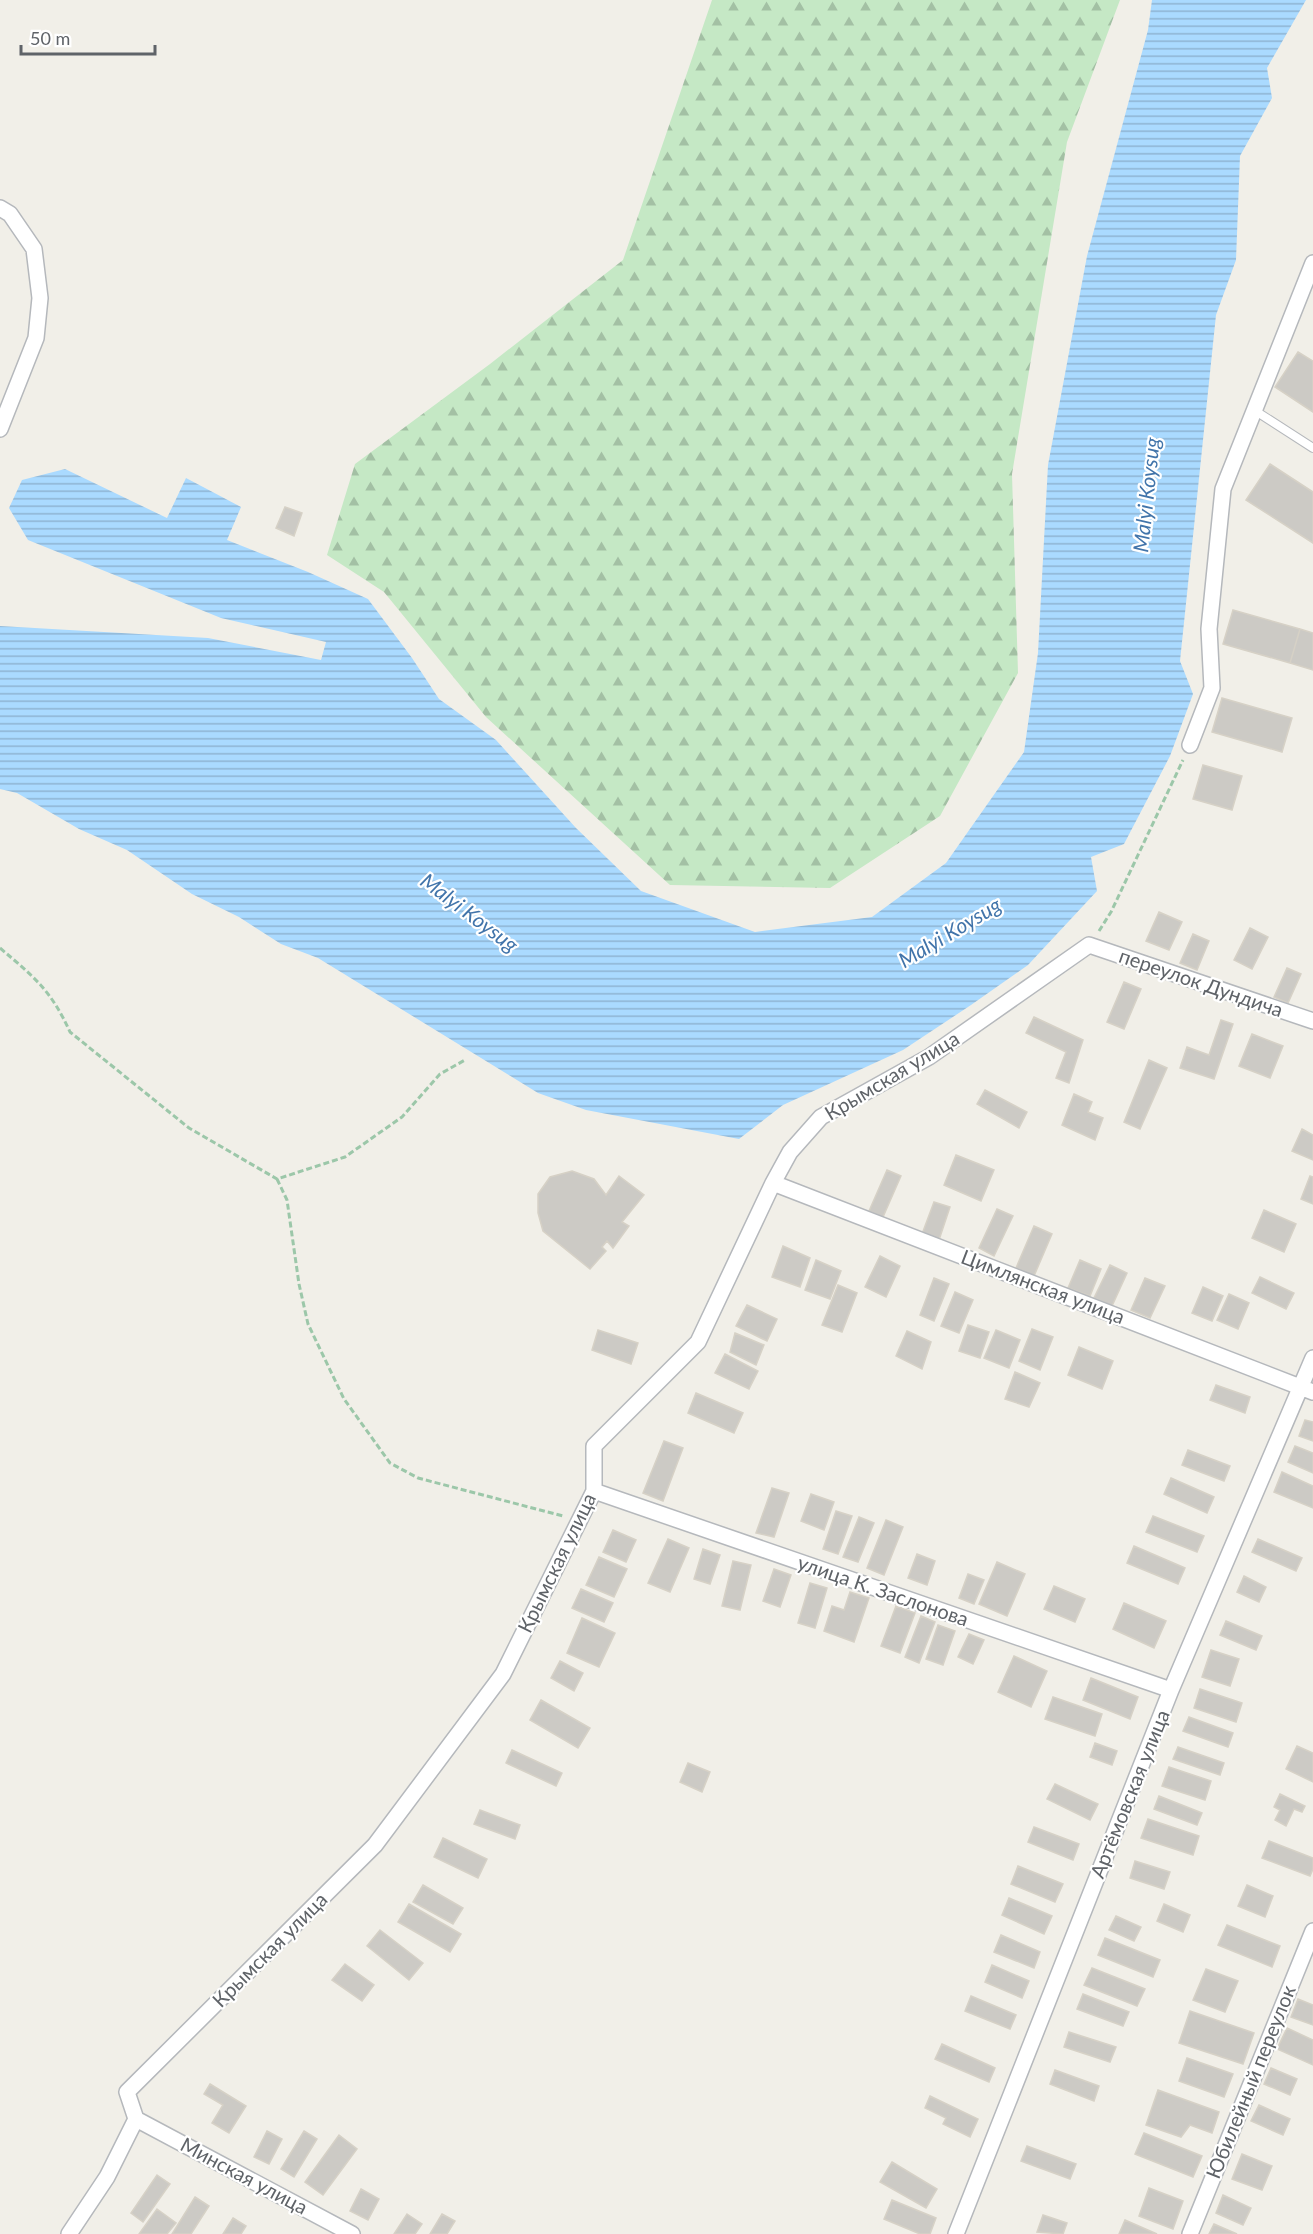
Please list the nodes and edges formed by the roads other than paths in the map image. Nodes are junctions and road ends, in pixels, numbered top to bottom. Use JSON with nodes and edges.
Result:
{"nodes":[{"id":1,"x":0,"y":208,"type":"edge"},
{"id":2,"x":1313,"y":263,"type":"edge"},
{"id":3,"x":1254,"y":410,"type":"junction"},
{"id":4,"x":0,"y":429,"type":"edge"},
{"id":5,"x":1313,"y":448,"type":"edge"},
{"id":6,"x":1190,"y":745,"type":"road end"},
{"id":7,"x":1089,"y":945,"type":"joint"},
{"id":8,"x":1313,"y":1022,"type":"edge"},
{"id":9,"x":773,"y":1183,"type":"junction"},
{"id":10,"x":1313,"y":1358,"type":"edge"},
{"id":11,"x":1307,"y":1390,"type":"edge"},
{"id":12,"x":594,"y":1491,"type":"junction"},
{"id":13,"x":1171,"y":1690,"type":"junction"},
{"id":14,"x":1313,"y":1931,"type":"edge"},
{"id":15,"x":136,"y":2119,"type":"junction"},
{"id":16,"x":69,"y":2234,"type":"edge"},
{"id":17,"x":352,"y":2234,"type":"edge"},
{"id":18,"x":956,"y":2234,"type":"edge"},
{"id":19,"x":1190,"y":2234,"type":"edge"}],
"edges":[{"from":1,"to":4,"type":"street"},
{"from":2,"to":3,"type":"street"},
{"from":3,"to":5,"type":"lane"},
{"from":3,"to":6,"type":"street"},
{"from":7,"to":8,"type":"street","name":"переулок Дундича"},
{"from":7,"to":9,"type":"street","name":"Крымская улица"},
{"from":9,"to":11,"type":"street","name":"Цимлянская улица"},
{"from":9,"to":12,"type":"street","name":"Крымская улица"},
{"from":10,"to":11,"type":"street","name":"Артёмовская улица"},
{"from":11,"to":13,"type":"street","name":"Артёмовская улица"},
{"from":12,"to":13,"type":"street","name":"улица К. Заслонова"},
{"from":12,"to":15,"type":"street","name":"Крымская улица"},
{"from":13,"to":18,"type":"street","name":"Артёмовская улица"},
{"from":14,"to":19,"type":"street","name":"Юбилейный переулок"},
{"from":15,"to":16,"type":"street"},
{"from":15,"to":17,"type":"street","name":"Минская улица"}]}
